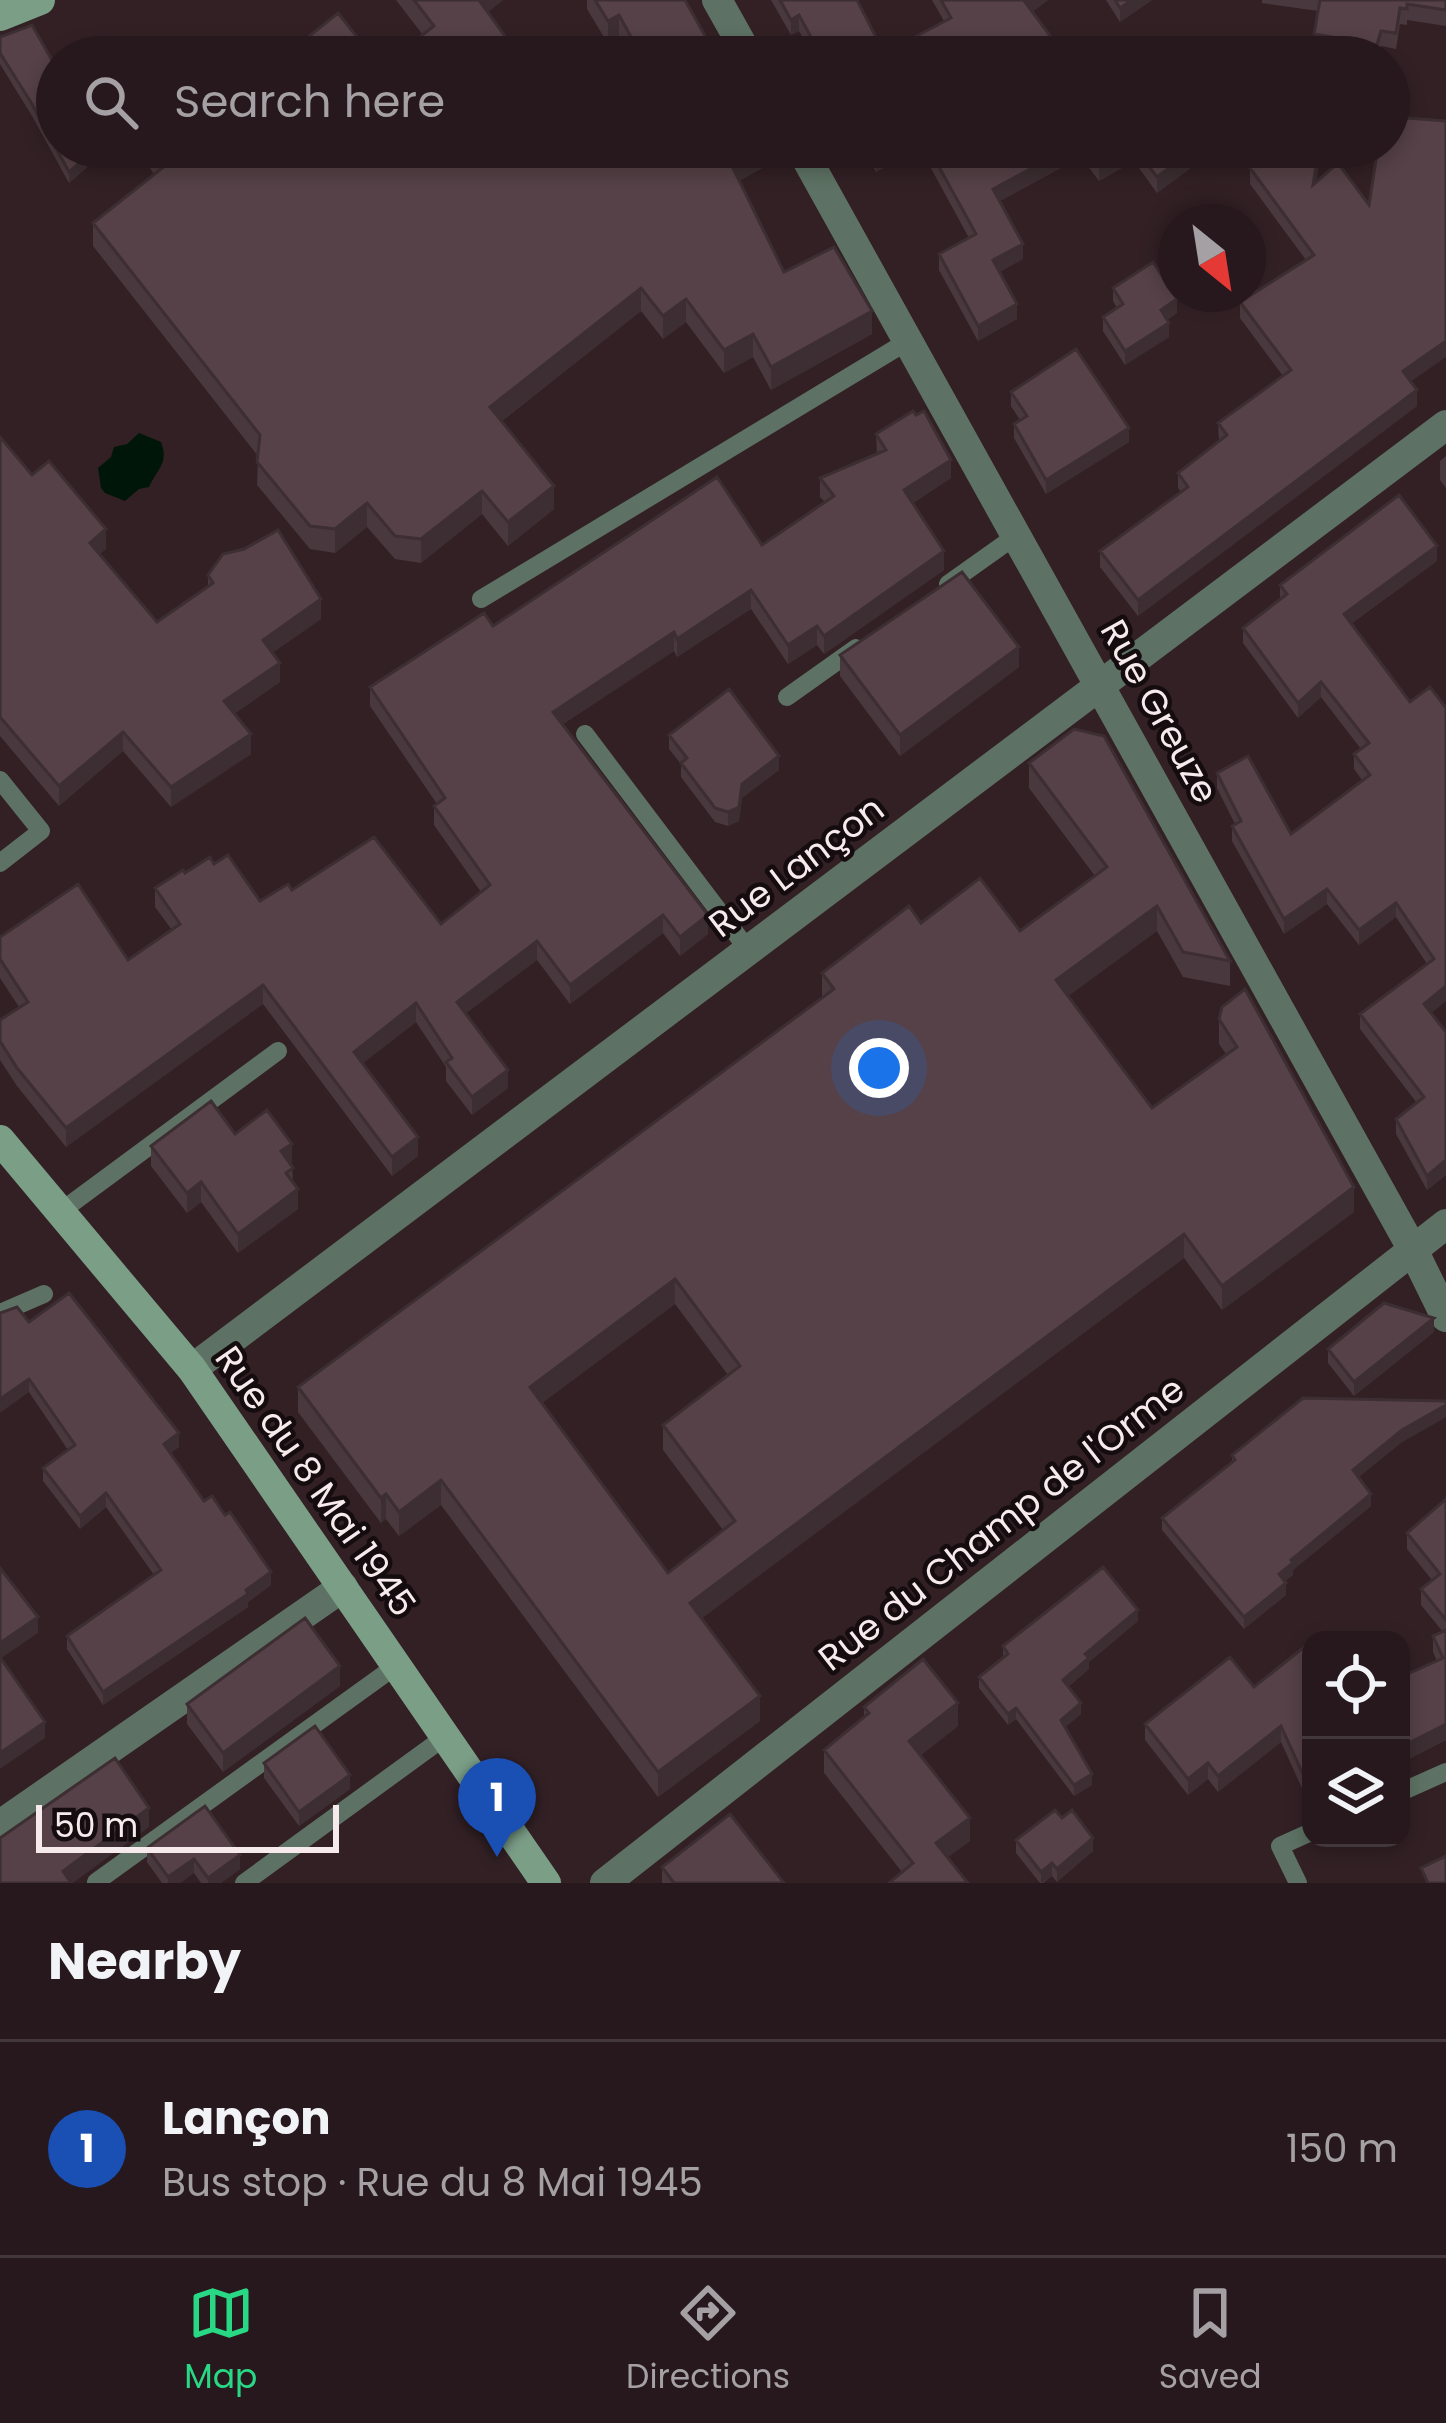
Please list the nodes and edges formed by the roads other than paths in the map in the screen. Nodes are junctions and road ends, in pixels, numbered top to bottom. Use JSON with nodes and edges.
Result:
{"nodes":[{"id":1,"x":40,"y":0,"type":"edge"},
{"id":2,"x":717,"y":0,"type":"edge"},
{"id":3,"x":0,"y":16,"type":"edge"},
{"id":4,"x":737,"y":36,"type":"edge"},
{"id":5,"x":812,"y":168,"type":"edge"},
{"id":6,"x":908,"y":341,"type":"junction"},
{"id":7,"x":1446,"y":424,"type":"edge"},
{"id":8,"x":1017,"y":536,"type":"junction"},
{"id":9,"x":941,"y":589,"type":"edge"},
{"id":10,"x":481,"y":599,"type":"dead end"},
{"id":11,"x":864,"y":643,"type":"edge"},
{"id":12,"x":1102,"y":686,"type":"junction"},
{"id":13,"x":787,"y":697,"type":"dead end"},
{"id":14,"x":585,"y":734,"type":"dead end"},
{"id":15,"x":0,"y":780,"type":"edge"},
{"id":16,"x":0,"y":863,"type":"edge"},
{"id":17,"x":748,"y":951,"type":"junction"},
{"id":18,"x":278,"y":1052,"type":"dead end"},
{"id":19,"x":0,"y":1140,"type":"edge"},
{"id":20,"x":60,"y":1212,"type":"junction"},
{"id":21,"x":1446,"y":1225,"type":"edge"},
{"id":22,"x":1413,"y":1250,"type":"junction"},
{"id":23,"x":44,"y":1294,"type":"dead end"},
{"id":24,"x":0,"y":1312,"type":"edge"},
{"id":25,"x":1446,"y":1317,"type":"edge"},
{"id":26,"x":192,"y":1369,"type":"junction"},
{"id":27,"x":343,"y":1587,"type":"junction"},
{"id":28,"x":397,"y":1665,"type":"junction"},
{"id":29,"x":446,"y":1736,"type":"junction"},
{"id":30,"x":1446,"y":1772,"type":"edge"},
{"id":31,"x":1410,"y":1788,"type":"edge"},
{"id":32,"x":0,"y":1825,"type":"edge"},
{"id":33,"x":1302,"y":1836,"type":"edge"},
{"id":34,"x":96,"y":1882,"type":"edge"},
{"id":35,"x":542,"y":1882,"type":"edge"},
{"id":36,"x":244,"y":1883,"type":"edge"},
{"id":37,"x":605,"y":1883,"type":"edge"},
{"id":38,"x":1298,"y":1883,"type":"edge"}],
"edges":[{"from":1,"to":3,"type":"street"},
{"from":2,"to":4,"type":"street"},
{"from":5,"to":6,"type":"street","name":"Rue Greuze"},
{"from":6,"to":8,"type":"street","name":"Rue Greuze"},
{"from":6,"to":10,"type":"lane"},
{"from":7,"to":12,"type":"street","name":"Rue Lançon"},
{"from":8,"to":9,"type":"lane"},
{"from":8,"to":12,"type":"street","name":"Rue Greuze"},
{"from":11,"to":13,"type":"lane"},
{"from":12,"to":17,"type":"street","name":"Rue Lançon"},
{"from":12,"to":22,"type":"street","name":"Rue Greuze"},
{"from":14,"to":17,"type":"lane"},
{"from":15,"to":16,"type":"lane"},
{"from":17,"to":26,"type":"street","name":"Rue Lançon"},
{"from":18,"to":20,"type":"lane"},
{"from":19,"to":20,"type":"street","name":"Rue du 8 Mai 1945"},
{"from":20,"to":26,"type":"street","name":"Rue du 8 Mai 1945"},
{"from":21,"to":22,"type":"street","name":"Rue du Champ de l'Orme"},
{"from":22,"to":25,"type":"street","name":"Rue Greuze"},
{"from":22,"to":37,"type":"street","name":"Rue du Champ de l'Orme"},
{"from":23,"to":24,"type":"lane"},
{"from":26,"to":27,"type":"street","name":"Rue du 8 Mai 1945"},
{"from":27,"to":28,"type":"street","name":"Rue du 8 Mai 1945"},
{"from":27,"to":32,"type":"street"},
{"from":28,"to":29,"type":"street","name":"Rue du 8 Mai 1945"},
{"from":28,"to":34,"type":"lane"},
{"from":29,"to":35,"type":"street","name":"Rue du 8 Mai 1945"},
{"from":29,"to":36,"type":"lane"},
{"from":30,"to":31,"type":"lane"},
{"from":33,"to":38,"type":"lane"}]}
